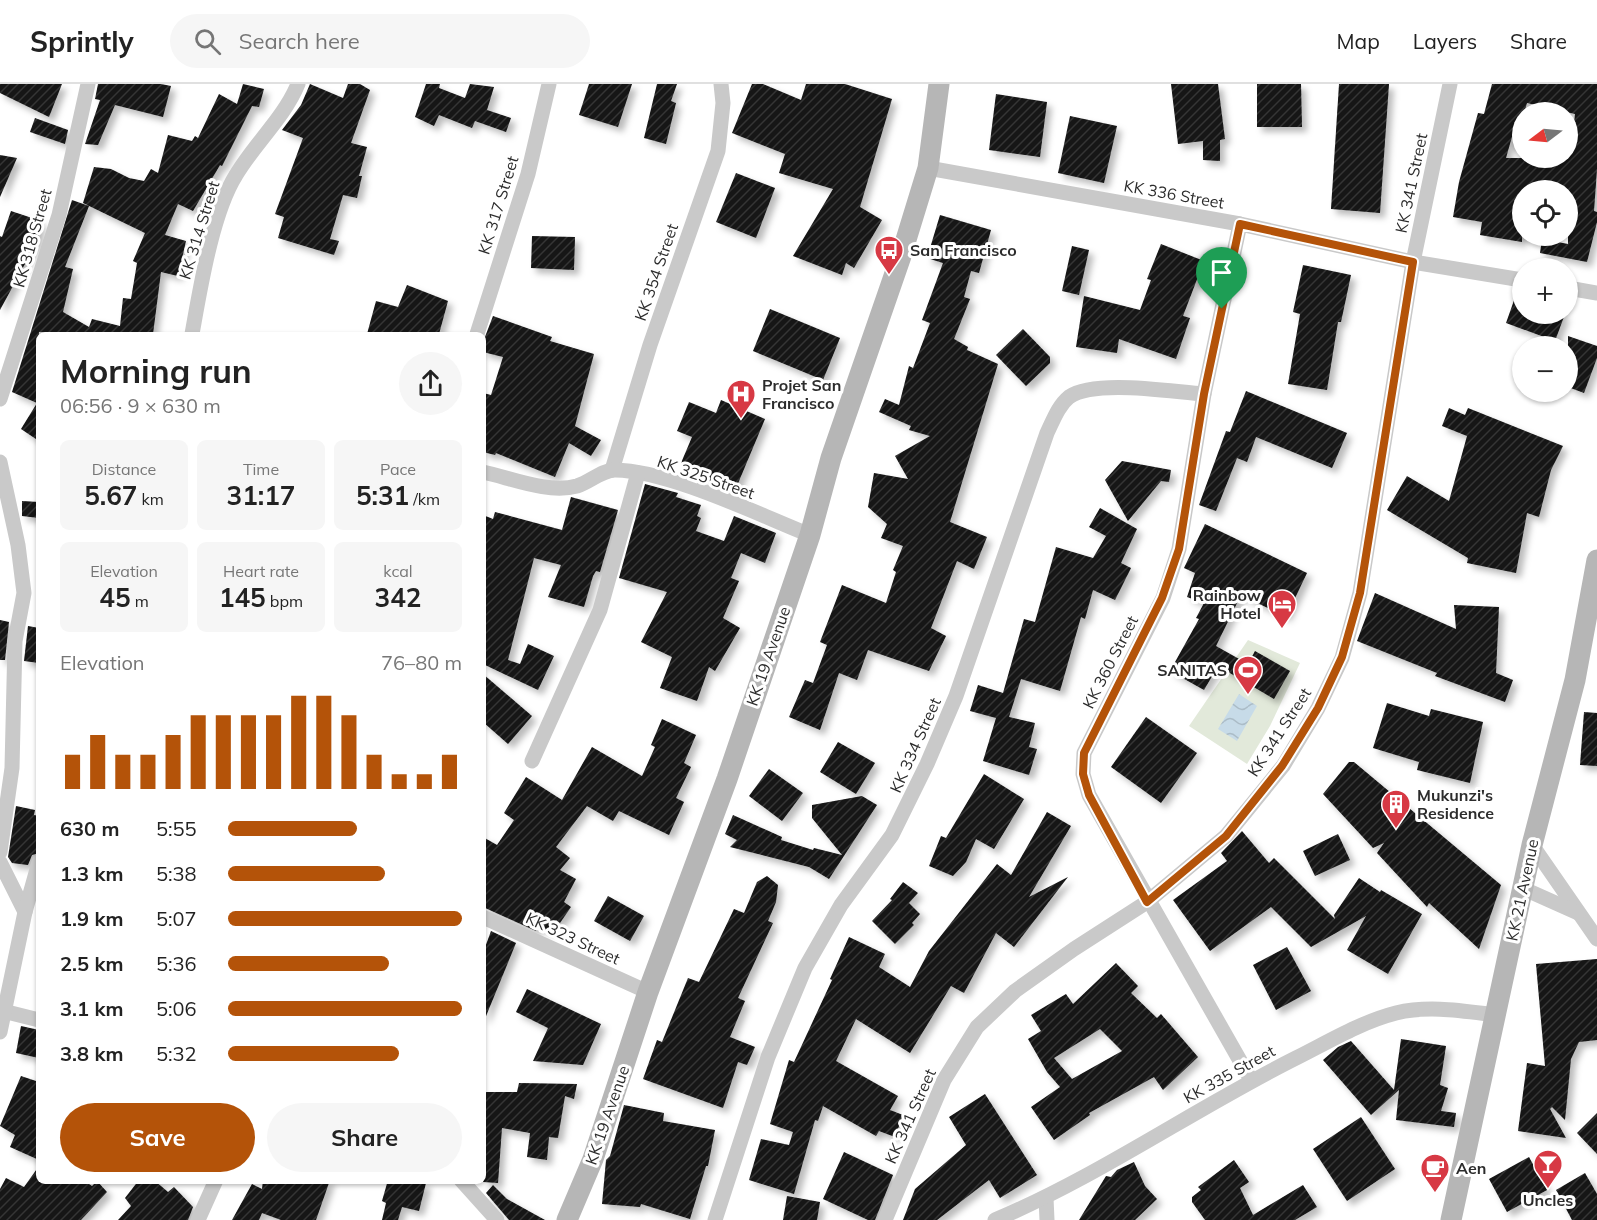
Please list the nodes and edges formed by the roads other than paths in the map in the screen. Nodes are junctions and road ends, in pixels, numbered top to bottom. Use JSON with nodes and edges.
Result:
{"nodes":[{"id":1,"x":88,"y":84,"type":"edge"},
{"id":2,"x":298,"y":84,"type":"edge"},
{"id":3,"x":549,"y":84,"type":"edge"},
{"id":4,"x":721,"y":84,"type":"edge"},
{"id":5,"x":939,"y":84,"type":"edge"},
{"id":6,"x":1450,"y":84,"type":"edge"},
{"id":7,"x":928,"y":168,"type":"junction"},
{"id":8,"x":1240,"y":224,"type":"junction"},
{"id":9,"x":1413,"y":262,"type":"junction"},
{"id":10,"x":1512,"y":278,"type":"edge"},
{"id":11,"x":1578,"y":290,"type":"edge"},
{"id":12,"x":1597,"y":293,"type":"edge"},
{"id":13,"x":192,"y":332,"type":"edge"},
{"id":14,"x":478,"y":332,"type":"edge"},
{"id":15,"x":1204,"y":394,"type":"junction"},
{"id":16,"x":0,"y":399,"type":"edge"},
{"id":17,"x":0,"y":462,"type":"edge"},
{"id":18,"x":612,"y":470,"type":"junction"},
{"id":19,"x":486,"y":473,"type":"edge"},
{"id":20,"x":638,"y":473,"type":"junction"},
{"id":21,"x":810,"y":535,"type":"junction"},
{"id":22,"x":1597,"y":560,"type":"edge"},
{"id":23,"x":532,"y":761,"type":"dead end"},
{"id":24,"x":1532,"y":845,"type":"junction"},
{"id":25,"x":0,"y":852,"type":"edge"},
{"id":26,"x":0,"y":862,"type":"edge"},
{"id":27,"x":36,"y":873,"type":"edge"},
{"id":28,"x":1522,"y":888,"type":"junction"},
{"id":29,"x":1147,"y":902,"type":"junction"},
{"id":30,"x":25,"y":912,"type":"junction"},
{"id":31,"x":1578,"y":913,"type":"junction"},
{"id":32,"x":486,"y":918,"type":"edge"},
{"id":33,"x":1597,"y":939,"type":"edge"},
{"id":34,"x":648,"y":992,"type":"junction"},
{"id":35,"x":3,"y":1011,"type":"junction"},
{"id":36,"x":1496,"y":1015,"type":"junction"},
{"id":37,"x":36,"y":1019,"type":"edge"},
{"id":38,"x":0,"y":1032,"type":"edge"},
{"id":39,"x":1251,"y":1080,"type":"junction"},
{"id":40,"x":214,"y":1184,"type":"edge"},
{"id":41,"x":465,"y":1184,"type":"edge"},
{"id":42,"x":1046,"y":1198,"type":"junction"},
{"id":43,"x":198,"y":1220,"type":"edge"},
{"id":44,"x":497,"y":1220,"type":"edge"},
{"id":45,"x":567,"y":1220,"type":"edge"},
{"id":46,"x":715,"y":1220,"type":"edge"},
{"id":47,"x":885,"y":1220,"type":"edge"},
{"id":48,"x":995,"y":1220,"type":"edge"},
{"id":49,"x":1047,"y":1220,"type":"edge"},
{"id":50,"x":1451,"y":1220,"type":"edge"}],
"edges":[{"from":1,"to":16,"type":"street","name":"KK 318 Street"},
{"from":2,"to":13,"type":"street","name":"KK 314 Street"},
{"from":3,"to":14,"type":"street","name":"KK 317 Street"},
{"from":4,"to":18,"type":"street","name":"KK 354 Street"},
{"from":5,"to":7,"type":"street","name":"KK 19 Avenue"},
{"from":6,"to":9,"type":"street","name":"KK 341 Street"},
{"from":7,"to":8,"type":"street","name":"KK 336 Street"},
{"from":7,"to":21,"type":"street","name":"KK 19 Avenue"},
{"from":8,"to":9,"type":"street","name":"KK 336 Street"},
{"from":8,"to":15,"type":"street","name":"KK 360 Street"},
{"from":9,"to":10,"type":"street","name":"KK 336 Street"},
{"from":9,"to":29,"type":"street","name":"KK 341 Street"},
{"from":11,"to":12,"type":"street"},
{"from":15,"to":29,"type":"street","name":"KK 360 Street"},
{"from":15,"to":46,"type":"street","name":"KK 334 Street"},
{"from":17,"to":25,"type":"street"},
{"from":18,"to":19,"type":"street"},
{"from":18,"to":20,"type":"street","name":"KK 325 Street"},
{"from":20,"to":21,"type":"street","name":"KK 325 Street"},
{"from":20,"to":23,"type":"street"},
{"from":21,"to":34,"type":"street","name":"KK 19 Avenue"},
{"from":22,"to":24,"type":"street","name":"KK 21 Avenue"},
{"from":24,"to":28,"type":"street","name":"KK 21 Avenue"},
{"from":24,"to":31,"type":"street"},
{"from":26,"to":30,"type":"street"},
{"from":27,"to":30,"type":"street"},
{"from":28,"to":31,"type":"street"},
{"from":28,"to":36,"type":"street","name":"KK 21 Avenue"},
{"from":29,"to":39,"type":"street","name":"KK 360 Street"},
{"from":29,"to":47,"type":"street","name":"KK 341 Street"},
{"from":30,"to":35,"type":"street"},
{"from":31,"to":33,"type":"street"},
{"from":32,"to":34,"type":"street","name":"KK 323 Street"},
{"from":34,"to":45,"type":"street","name":"KK 19 Avenue"},
{"from":35,"to":37,"type":"street"},
{"from":35,"to":38,"type":"street"},
{"from":36,"to":39,"type":"street","name":"KK 335 Street"},
{"from":36,"to":50,"type":"street","name":"KK 21 Avenue"},
{"from":39,"to":42,"type":"street","name":"KK 335 Street"},
{"from":40,"to":43,"type":"street"},
{"from":41,"to":44,"type":"street"},
{"from":42,"to":48,"type":"street","name":"KK 335 Street"},
{"from":42,"to":49,"type":"street"}]}
